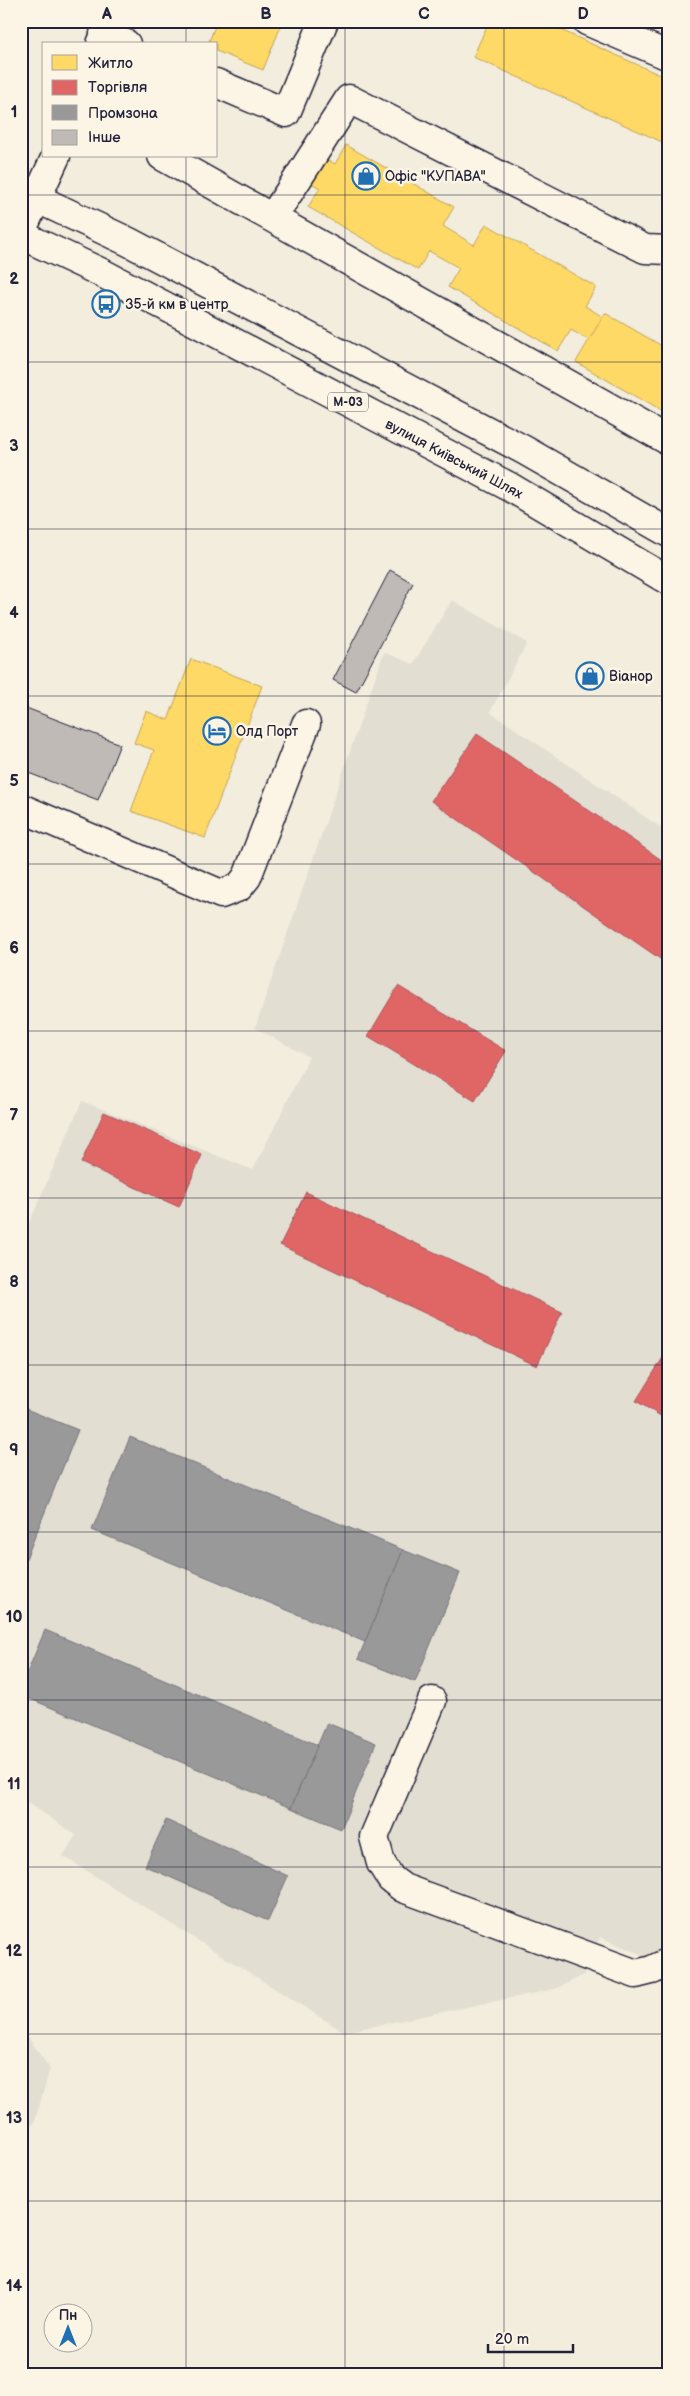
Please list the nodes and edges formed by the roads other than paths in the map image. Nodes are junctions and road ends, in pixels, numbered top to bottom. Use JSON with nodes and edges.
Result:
{"nodes":[{"id":1,"x":324,"y":21,"type":"edge"},
{"id":2,"x":587,"y":21,"type":"edge"},
{"id":3,"x":669,"y":56,"type":"edge"},
{"id":4,"x":218,"y":84,"type":"edge"},
{"id":5,"x":55,"y":158,"type":"edge"},
{"id":6,"x":166,"y":158,"type":"edge"},
{"id":7,"x":30,"y":195,"type":"edge"},
{"id":8,"x":273,"y":217,"type":"junction"},
{"id":9,"x":21,"y":234,"type":"edge"},
{"id":10,"x":669,"y":250,"type":"edge"},
{"id":11,"x":669,"y":441,"type":"edge"},
{"id":12,"x":669,"y":534,"type":"edge"},
{"id":13,"x":669,"y":581,"type":"edge"},
{"id":14,"x":306,"y":724,"type":"dead end"},
{"id":15,"x":21,"y":808,"type":"edge"},
{"id":16,"x":432,"y":1701,"type":"dead end"},
{"id":17,"x":669,"y":1962,"type":"edge"}],
"edges":[{"from":1,"to":4,"type":"main road"},
{"from":2,"to":3,"type":"main road"},
{"from":5,"to":7,"type":"main road"},
{"from":6,"to":8,"type":"main road"},
{"from":7,"to":9,"type":"main road"},
{"from":7,"to":12,"type":"main road"},
{"from":8,"to":10,"type":"main road"},
{"from":8,"to":11,"type":"main road"},
{"from":9,"to":13,"type":"main road","name":"вулиця Київський Шлях","number":"М-03"},
{"from":14,"to":15,"type":"main road"},
{"from":16,"to":17,"type":"main road"}]}
